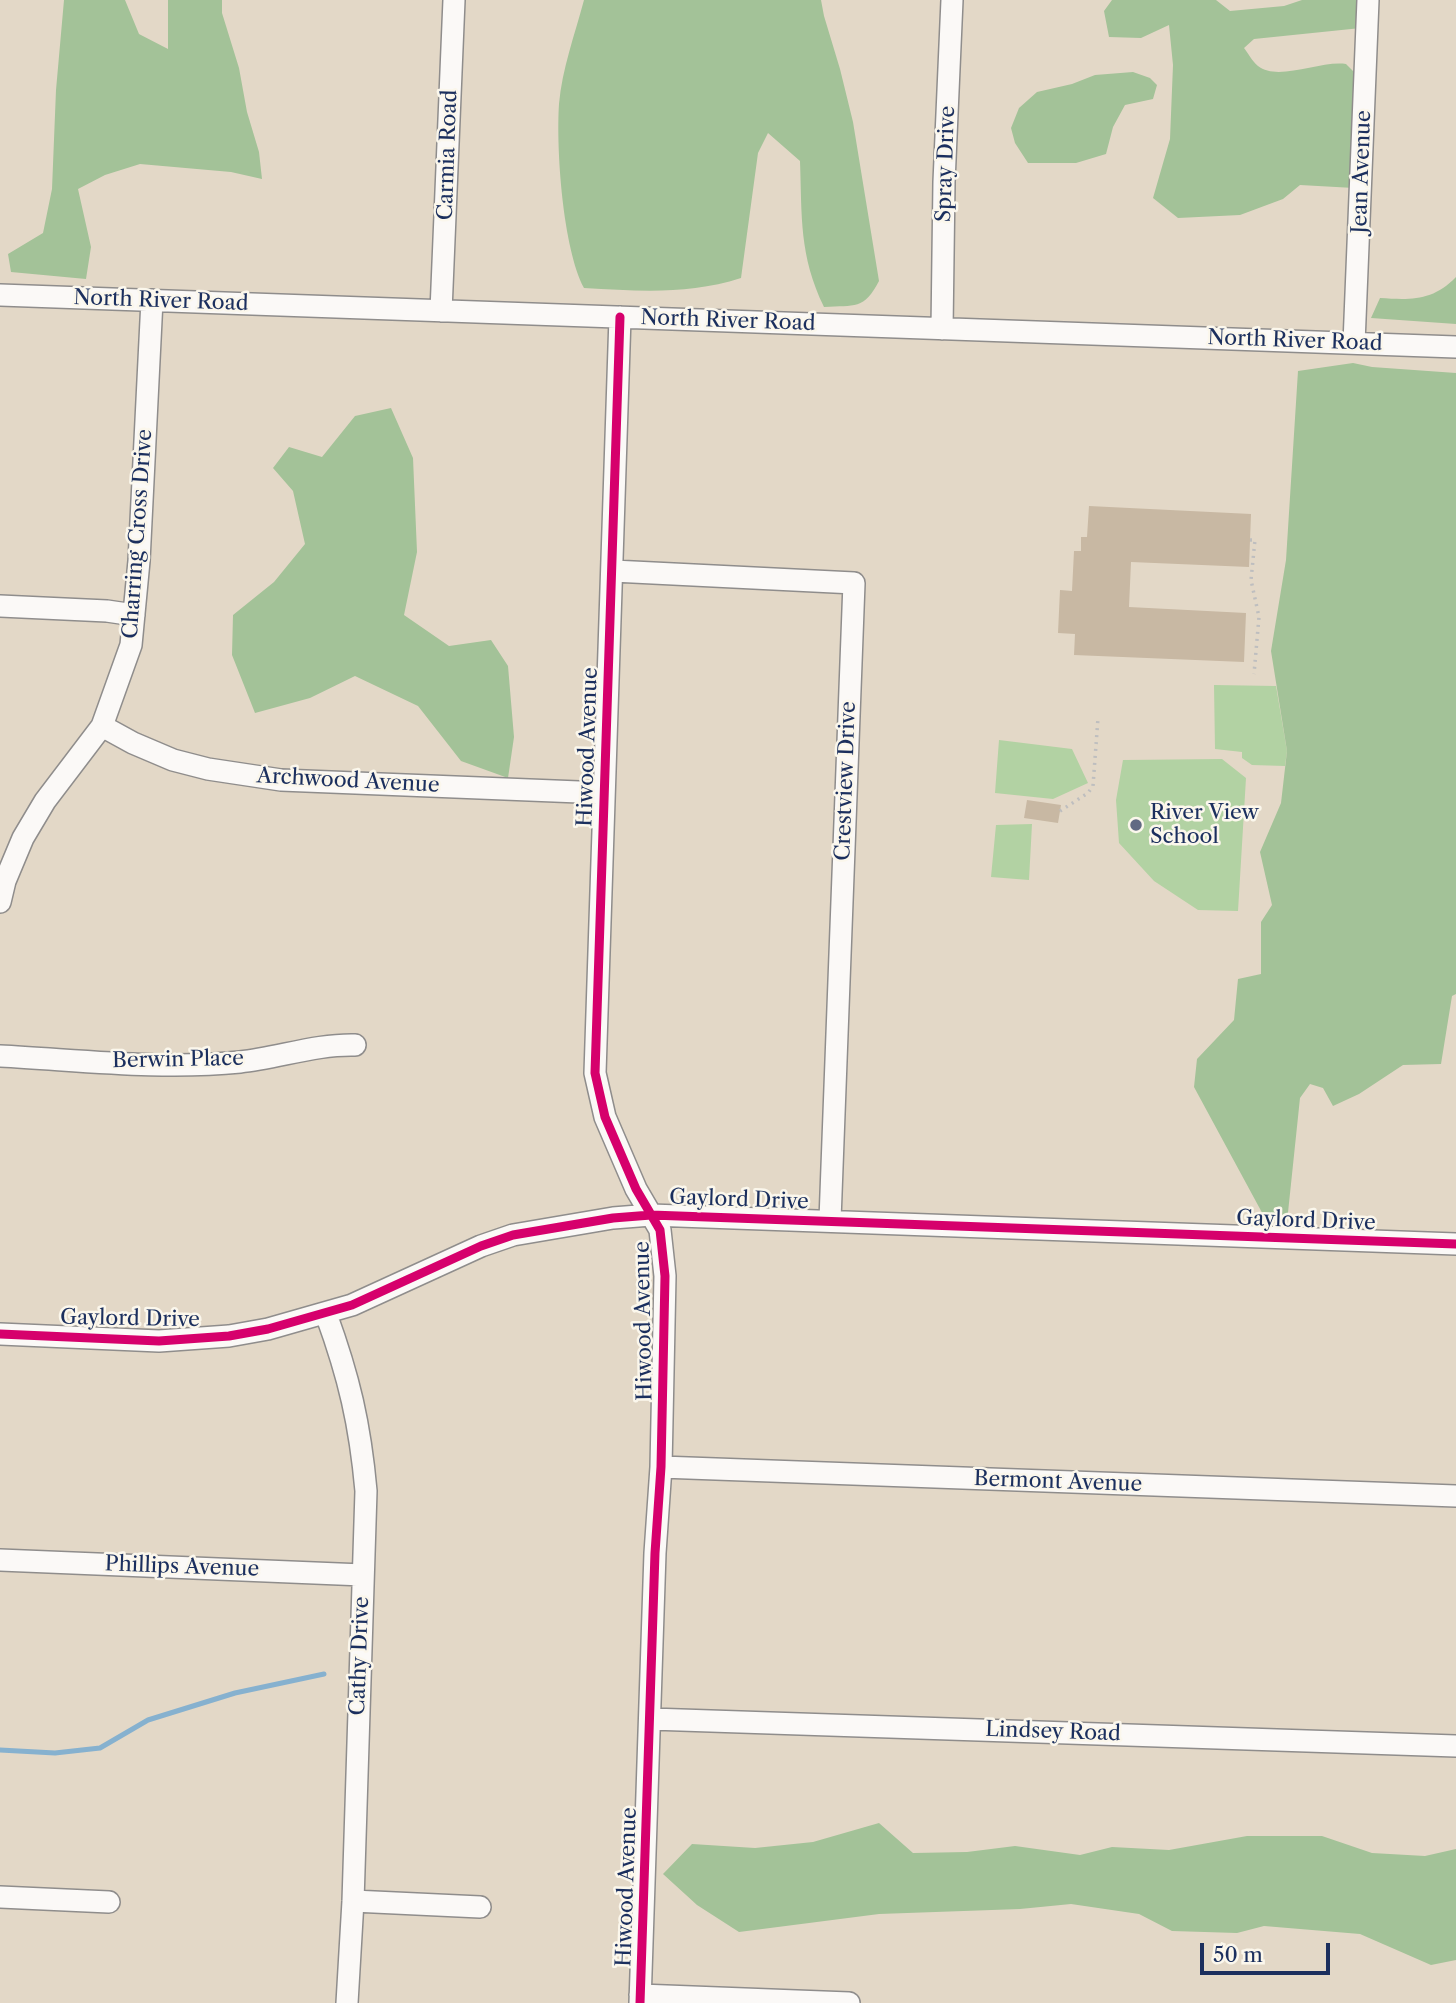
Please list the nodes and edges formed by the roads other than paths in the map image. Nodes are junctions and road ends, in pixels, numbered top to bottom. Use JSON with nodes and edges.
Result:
{"nodes":[{"id":1,"x":454,"y":0,"type":"edge"},
{"id":2,"x":953,"y":0,"type":"edge"},
{"id":3,"x":1368,"y":0,"type":"edge"},
{"id":4,"x":0,"y":295,"type":"edge"},
{"id":5,"x":152,"y":300,"type":"junction"},
{"id":6,"x":441,"y":311,"type":"junction"},
{"id":7,"x":621,"y":317,"type":"junction"},
{"id":8,"x":942,"y":328,"type":"junction"},
{"id":9,"x":1354,"y":343,"type":"junction"},
{"id":10,"x":1456,"y":347,"type":"edge"},
{"id":11,"x":613,"y":571,"type":"junction"},
{"id":12,"x":0,"y":606,"type":"edge"},
{"id":13,"x":134,"y":615,"type":"junction"},
{"id":14,"x":102,"y":726,"type":"junction"},
{"id":15,"x":604,"y":793,"type":"junction"},
{"id":16,"x":0,"y":902,"type":"edge"},
{"id":17,"x":355,"y":1045,"type":"dead end"},
{"id":18,"x":0,"y":1056,"type":"edge"},
{"id":19,"x":651,"y":1215,"type":"junction"},
{"id":20,"x":830,"y":1220,"type":"junction"},
{"id":21,"x":1456,"y":1244,"type":"edge"},
{"id":22,"x":326,"y":1314,"type":"junction"},
{"id":23,"x":0,"y":1334,"type":"edge"},
{"id":24,"x":661,"y":1466,"type":"junction"},
{"id":25,"x":1456,"y":1496,"type":"edge"},
{"id":26,"x":0,"y":1560,"type":"edge"},
{"id":27,"x":363,"y":1575,"type":"junction"},
{"id":28,"x":651,"y":1719,"type":"junction"},
{"id":29,"x":1456,"y":1746,"type":"edge"},
{"id":30,"x":0,"y":1897,"type":"edge"},
{"id":31,"x":353,"y":1901,"type":"junction"},
{"id":32,"x":109,"y":1902,"type":"dead end"},
{"id":33,"x":480,"y":1907,"type":"dead end"},
{"id":34,"x":640,"y":1999,"type":"edge"},
{"id":35,"x":347,"y":2003,"type":"edge"},
{"id":36,"x":849,"y":2003,"type":"edge"}],
"edges":[{"from":1,"to":6,"type":"street","name":"Carmia Road"},
{"from":2,"to":8,"type":"street","name":"Spray Drive"},
{"from":3,"to":9,"type":"street","name":"Jean Avenue"},
{"from":4,"to":5,"type":"street","name":"North River Road"},
{"from":5,"to":6,"type":"street","name":"North River Road"},
{"from":5,"to":13,"type":"street","name":"Charring Cross Drive"},
{"from":6,"to":7,"type":"street","name":"North River Road"},
{"from":7,"to":8,"type":"street","name":"North River Road"},
{"from":7,"to":11,"type":"street","name":"Hiwood Avenue"},
{"from":8,"to":9,"type":"street","name":"North River Road"},
{"from":9,"to":10,"type":"street","name":"North River Road"},
{"from":11,"to":15,"type":"street","name":"Hiwood Avenue"},
{"from":11,"to":20,"type":"street","name":"Crestview Drive"},
{"from":12,"to":13,"type":"street"},
{"from":13,"to":14,"type":"street","name":"Charring Cross Drive"},
{"from":14,"to":15,"type":"street","name":"Archwood Avenue"},
{"from":14,"to":16,"type":"street","name":"Charring Cross Drive"},
{"from":15,"to":19,"type":"street","name":"Hiwood Avenue"},
{"from":17,"to":18,"type":"street","name":"Berwin Place"},
{"from":19,"to":20,"type":"street","name":"Gaylord Drive"},
{"from":19,"to":22,"type":"street","name":"Gaylord Drive"},
{"from":19,"to":24,"type":"street","name":"Hiwood Avenue"},
{"from":20,"to":21,"type":"street","name":"Gaylord Drive"},
{"from":22,"to":23,"type":"street","name":"Gaylord Drive"},
{"from":22,"to":27,"type":"street","name":"Cathy Drive"},
{"from":24,"to":25,"type":"street","name":"Bermont Avenue"},
{"from":24,"to":28,"type":"street","name":"Hiwood Avenue"},
{"from":26,"to":27,"type":"street","name":"Phillips Avenue"},
{"from":27,"to":31,"type":"street","name":"Cathy Drive"},
{"from":28,"to":29,"type":"street","name":"Lindsey Road"},
{"from":28,"to":34,"type":"street","name":"Hiwood Avenue"},
{"from":30,"to":32,"type":"street"},
{"from":31,"to":33,"type":"street"},
{"from":31,"to":35,"type":"street","name":"Cathy Drive"},
{"from":34,"to":36,"type":"street"}]}
